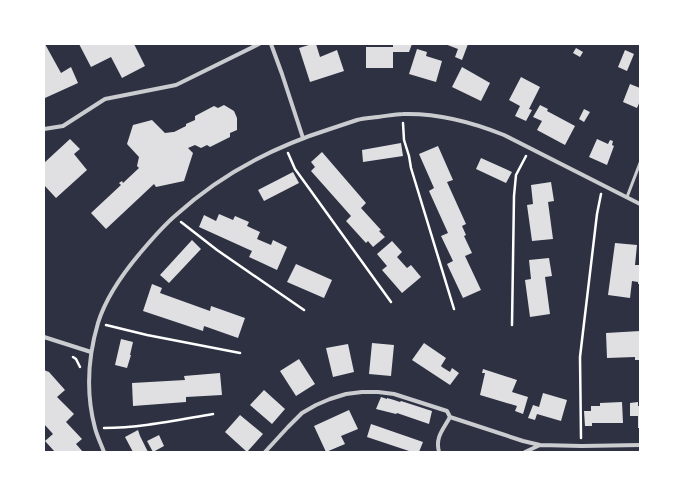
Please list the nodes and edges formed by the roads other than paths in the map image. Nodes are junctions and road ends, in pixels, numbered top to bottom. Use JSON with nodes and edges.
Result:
{"nodes":[{"id":1,"x":260,"y":44,"type":"edge"},
{"id":2,"x":271,"y":44,"type":"edge"},
{"id":3,"x":44,"y":129,"type":"edge"},
{"id":4,"x":303,"y":138,"type":"junction"},
{"id":5,"x":640,"y":163,"type":"edge"},
{"id":6,"x":627,"y":197,"type":"junction"},
{"id":7,"x":640,"y":204,"type":"edge"},
{"id":8,"x":44,"y":337,"type":"edge"},
{"id":9,"x":91,"y":352,"type":"junction"},
{"id":10,"x":450,"y":417,"type":"junction"},
{"id":11,"x":540,"y":445,"type":"junction"},
{"id":12,"x":640,"y":445,"type":"edge"},
{"id":13,"x":104,"y":452,"type":"edge"},
{"id":14,"x":265,"y":452,"type":"edge"},
{"id":15,"x":439,"y":452,"type":"edge"},
{"id":16,"x":525,"y":452,"type":"edge"}],
"edges":[{"from":1,"to":3,"type":"street"},
{"from":2,"to":4,"type":"street"},
{"from":4,"to":6,"type":"street"},
{"from":4,"to":9,"type":"street"},
{"from":5,"to":6,"type":"lane"},
{"from":6,"to":7,"type":"street"},
{"from":8,"to":9,"type":"street"},
{"from":9,"to":13,"type":"street"},
{"from":10,"to":11,"type":"street"},
{"from":10,"to":14,"type":"street"},
{"from":10,"to":15,"type":"street"},
{"from":11,"to":12,"type":"street"},
{"from":11,"to":16,"type":"street"}]}
